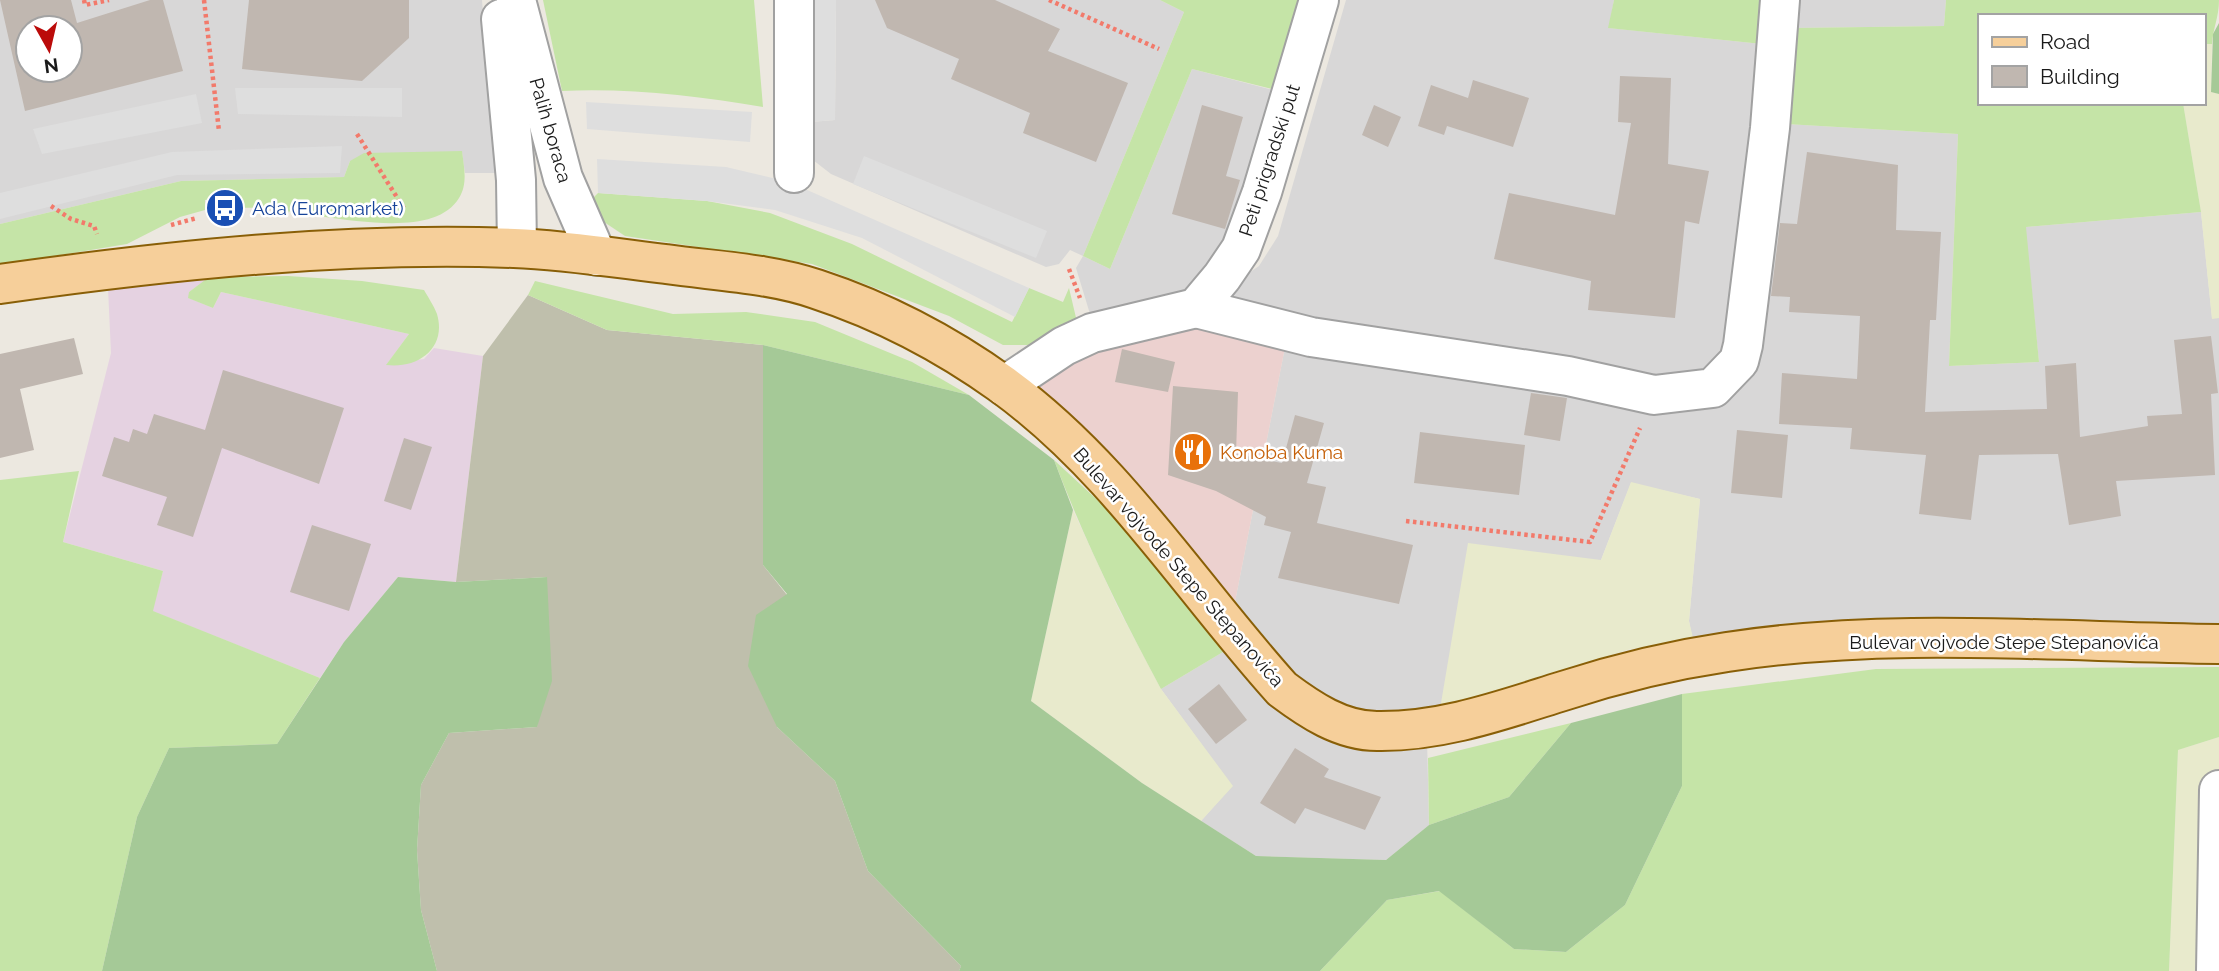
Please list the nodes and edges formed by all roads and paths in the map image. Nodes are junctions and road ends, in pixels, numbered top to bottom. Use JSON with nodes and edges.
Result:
{"nodes":[{"id":1,"x":84,"y":0,"type":"edge"},
{"id":2,"x":109,"y":0,"type":"edge"},
{"id":3,"x":204,"y":0,"type":"edge"},
{"id":4,"x":498,"y":0,"type":"edge"},
{"id":5,"x":516,"y":0,"type":"edge"},
{"id":6,"x":794,"y":0,"type":"edge"},
{"id":7,"x":1049,"y":0,"type":"edge"},
{"id":8,"x":1319,"y":0,"type":"edge"},
{"id":9,"x":1780,"y":0,"type":"edge"},
{"id":10,"x":1159,"y":49,"type":"dead end"},
{"id":11,"x":219,"y":131,"type":"dead end"},
{"id":12,"x":357,"y":134,"type":"dead end"},
{"id":13,"x":794,"y":173,"type":"dead end"},
{"id":14,"x":51,"y":206,"type":"dead end"},
{"id":15,"x":410,"y":219,"type":"dead end"},
{"id":16,"x":100,"y":240,"type":"dead end"},
{"id":17,"x":517,"y":248,"type":"junction"},
{"id":18,"x":597,"y":256,"type":"junction"},
{"id":19,"x":0,"y":284,"type":"edge"},
{"id":20,"x":1196,"y":308,"type":"junction"},
{"id":21,"x":1004,"y":386,"type":"junction"},
{"id":22,"x":1654,"y":395,"type":"junction"},
{"id":23,"x":1406,"y":522,"type":"dead end"},
{"id":24,"x":2219,"y":645,"type":"edge"},
{"id":25,"x":2219,"y":790,"type":"edge"},
{"id":26,"x":2216,"y":971,"type":"edge"}],
"edges":[{"from":1,"to":2,"type":"path"},
{"from":3,"to":11,"type":"path"},
{"from":4,"to":17,"type":"street","name":"Palih boraca"},
{"from":5,"to":18,"type":"street","name":"Palih boraca"},
{"from":6,"to":13,"type":"street"},
{"from":7,"to":10,"type":"path"},
{"from":8,"to":20,"type":"street","name":"Peti prigradski put"},
{"from":9,"to":22,"type":"street"},
{"from":12,"to":15,"type":"path"},
{"from":14,"to":16,"type":"path"},
{"from":17,"to":18,"type":"main road","name":"Bulevar vojvode Stepe Stepanovića"},
{"from":17,"to":19,"type":"main road","name":"Bulevar vojvode Stepe Stepanovića"},
{"from":18,"to":21,"type":"main road","name":"Bulevar vojvode Stepe Stepanovića"},
{"from":20,"to":21,"type":"street"},
{"from":20,"to":22,"type":"street"},
{"from":21,"to":24,"type":"main road","name":"Bulevar vojvode Stepe Stepanovića"},
{"from":22,"to":23,"type":"path"},
{"from":25,"to":26,"type":"street"}]}
